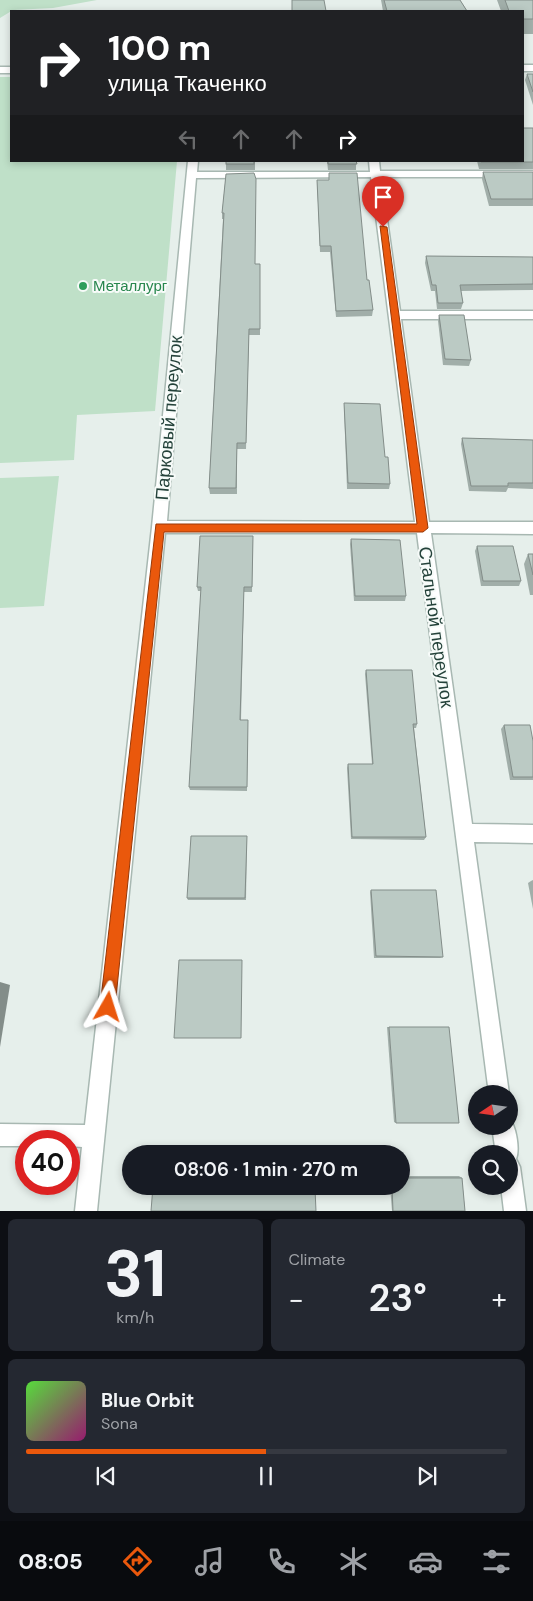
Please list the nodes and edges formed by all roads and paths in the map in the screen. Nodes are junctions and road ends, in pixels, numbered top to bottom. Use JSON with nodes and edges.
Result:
{"nodes":[{"id":1,"x":192,"y":168,"type":"edge"},
{"id":2,"x":375,"y":168,"type":"edge"},
{"id":3,"x":533,"y":174,"type":"edge"},
{"id":4,"x":394,"y":315,"type":"junction"},
{"id":5,"x":533,"y":315,"type":"edge"},
{"id":6,"x":159,"y":527,"type":"junction"},
{"id":7,"x":423,"y":528,"type":"junction"},
{"id":8,"x":533,"y":528,"type":"edge"},
{"id":9,"x":464,"y":833,"type":"junction"},
{"id":10,"x":533,"y":834,"type":"edge"},
{"id":11,"x":498,"y":1085,"type":"edge"},
{"id":12,"x":0,"y":1135,"type":"edge"},
{"id":13,"x":94,"y":1136,"type":"junction"},
{"id":14,"x":513,"y":1195,"type":"edge"},
{"id":15,"x":86,"y":1211,"type":"edge"},
{"id":16,"x":515,"y":1211,"type":"edge"}],
"edges":[{"from":1,"to":2,"type":"street"},
{"from":1,"to":6,"type":"street","name":"Парковый переулок"},
{"from":2,"to":3,"type":"street"},
{"from":2,"to":4,"type":"street","name":"Стальной переулок"},
{"from":4,"to":5,"type":"street"},
{"from":4,"to":7,"type":"street","name":"Стальной переулок"},
{"from":6,"to":7,"type":"street"},
{"from":6,"to":13,"type":"street","name":"Парковый переулок"},
{"from":7,"to":8,"type":"street"},
{"from":7,"to":9,"type":"street","name":"Стальной переулок"},
{"from":9,"to":10,"type":"street"},
{"from":9,"to":11,"type":"street","name":"Стальной переулок"},
{"from":12,"to":13,"type":"street"},
{"from":13,"to":15,"type":"street","name":"Парковый переулок"},
{"from":14,"to":16,"type":"street"}]}
